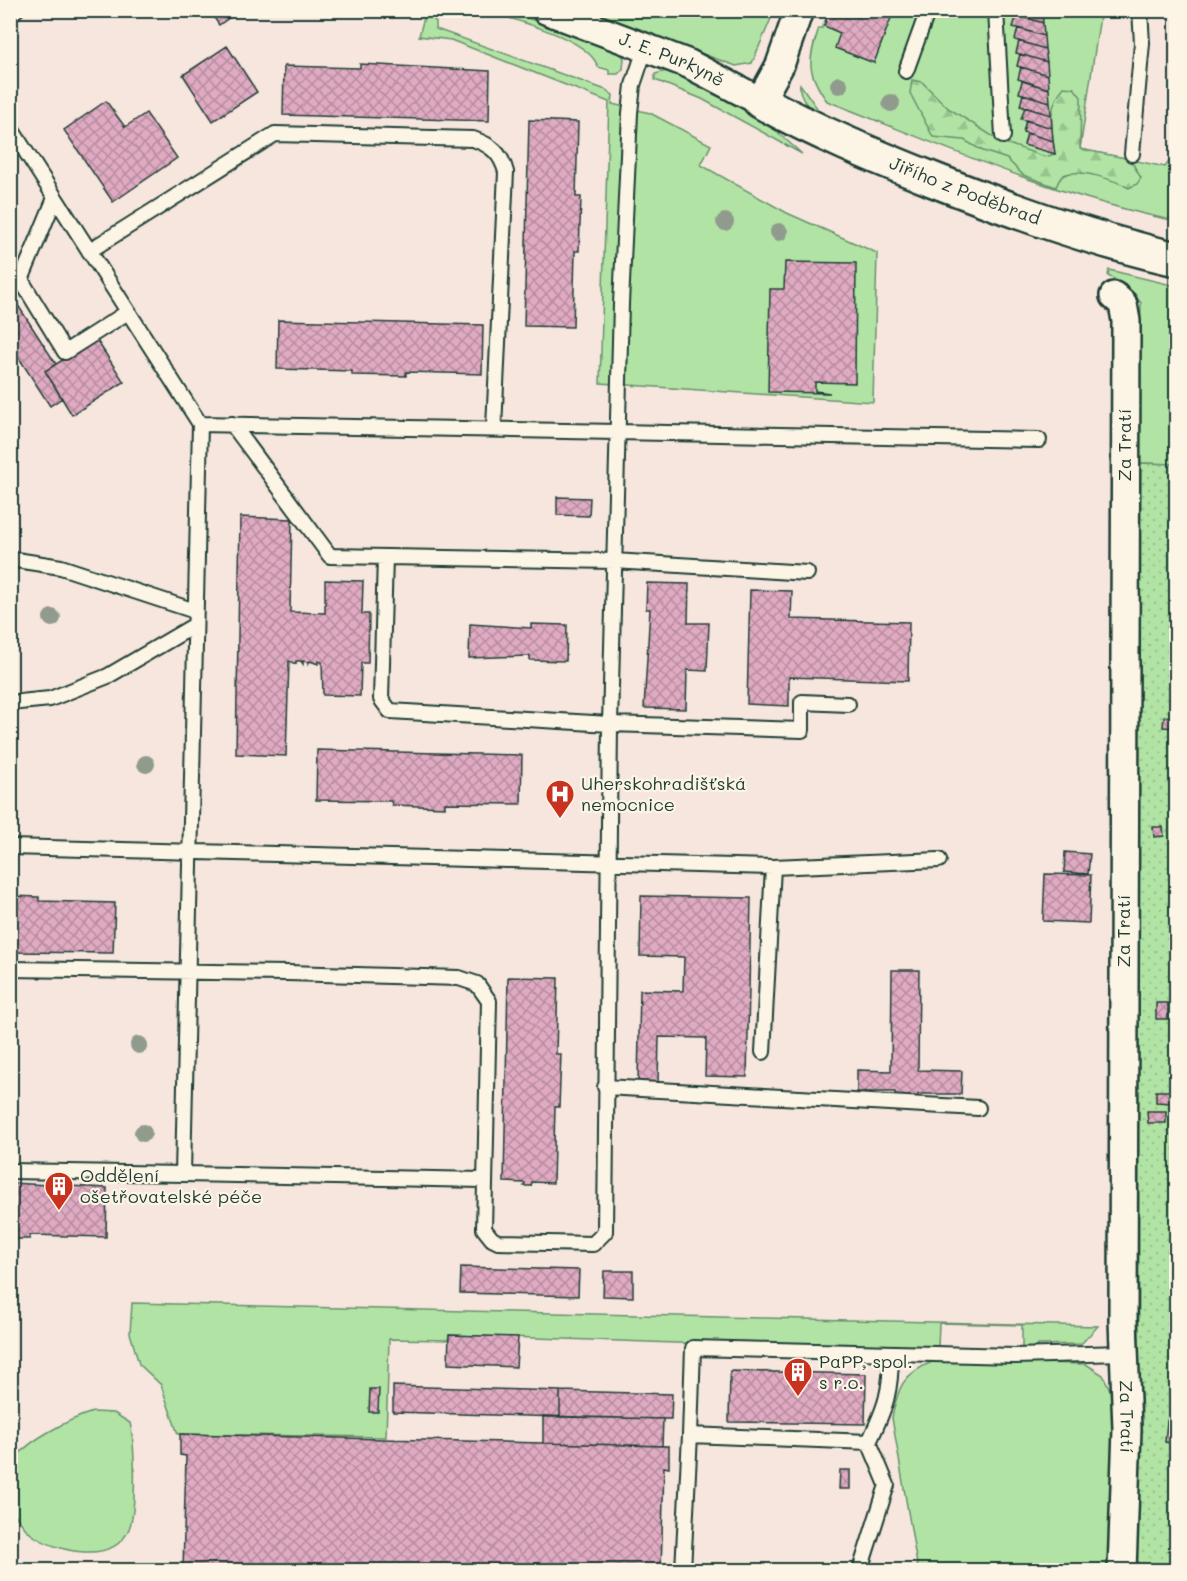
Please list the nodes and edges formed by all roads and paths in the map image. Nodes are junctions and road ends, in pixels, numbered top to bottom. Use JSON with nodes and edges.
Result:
{"nodes":[{"id":1,"x":16,"y":10,"type":"edge"},
{"id":2,"x":546,"y":10,"type":"edge"},
{"id":3,"x":799,"y":10,"type":"edge"},
{"id":4,"x":928,"y":10,"type":"edge"},
{"id":5,"x":996,"y":10,"type":"edge"},
{"id":6,"x":1140,"y":10,"type":"edge"},
{"id":7,"x":10,"y":14,"type":"edge"},
{"id":8,"x":646,"y":46,"type":"junction"},
{"id":9,"x":906,"y":71,"type":"dead end"},
{"id":10,"x":760,"y":101,"type":"junction"},
{"id":11,"x":12,"y":131,"type":"edge"},
{"id":12,"x":1003,"y":136,"type":"dead end"},
{"id":13,"x":1132,"y":154,"type":"dead end"},
{"id":14,"x":55,"y":198,"type":"junction"},
{"id":15,"x":89,"y":251,"type":"junction"},
{"id":16,"x":1176,"y":259,"type":"edge"},
{"id":17,"x":1114,"y":296,"type":"dead end"},
{"id":18,"x":128,"y":312,"type":"junction"},
{"id":19,"x":200,"y":424,"type":"junction"},
{"id":20,"x":232,"y":424,"type":"junction"},
{"id":21,"x":494,"y":428,"type":"junction"},
{"id":22,"x":618,"y":431,"type":"junction"},
{"id":23,"x":1039,"y":440,"type":"dead end"},
{"id":24,"x":385,"y":557,"type":"junction"},
{"id":25,"x":10,"y":559,"type":"edge"},
{"id":26,"x":614,"y":561,"type":"junction"},
{"id":27,"x":807,"y":573,"type":"dead end"},
{"id":28,"x":195,"y":618,"type":"junction"},
{"id":29,"x":10,"y":703,"type":"edge"},
{"id":30,"x":848,"y":704,"type":"dead end"},
{"id":31,"x":610,"y":724,"type":"junction"},
{"id":32,"x":10,"y":847,"type":"edge"},
{"id":33,"x":192,"y":851,"type":"junction"},
{"id":34,"x":939,"y":860,"type":"dead end"},
{"id":35,"x":608,"y":863,"type":"junction"},
{"id":36,"x":773,"y":867,"type":"junction"},
{"id":37,"x":10,"y":969,"type":"edge"},
{"id":38,"x":189,"y":972,"type":"junction"},
{"id":39,"x":764,"y":1052,"type":"dead end"},
{"id":40,"x":605,"y":1087,"type":"junction"},
{"id":41,"x":978,"y":1108,"type":"dead end"},
{"id":42,"x":10,"y":1171,"type":"edge"},
{"id":43,"x":183,"y":1174,"type":"junction"},
{"id":44,"x":483,"y":1180,"type":"junction"},
{"id":45,"x":891,"y":1353,"type":"junction"},
{"id":46,"x":1124,"y":1353,"type":"junction"},
{"id":47,"x":690,"y":1435,"type":"junction"},
{"id":48,"x":869,"y":1442,"type":"junction"},
{"id":49,"x":683,"y":1570,"type":"edge"},
{"id":50,"x":860,"y":1570,"type":"edge"},
{"id":51,"x":1122,"y":1570,"type":"edge"}],
"edges":[{"from":1,"to":7,"type":"lane"},
{"from":2,"to":8,"type":"street","name":"J. E. Purkyně"},
{"from":3,"to":10,"type":"street"},
{"from":4,"to":9,"type":"lane"},
{"from":5,"to":12,"type":"lane"},
{"from":6,"to":13,"type":"lane"},
{"from":8,"to":10,"type":"street","name":"J. E. Purkyně"},
{"from":8,"to":22,"type":"lane"},
{"from":10,"to":16,"type":"street","name":"Jiřího z Poděbrad"},
{"from":11,"to":14,"type":"lane"},
{"from":14,"to":15,"type":"lane"},
{"from":14,"to":18,"type":"lane"},
{"from":15,"to":18,"type":"lane"},
{"from":15,"to":21,"type":"lane"},
{"from":17,"to":46,"type":"street","name":"Za Tratí"},
{"from":18,"to":19,"type":"lane"},
{"from":19,"to":20,"type":"lane"},
{"from":19,"to":28,"type":"lane"},
{"from":20,"to":21,"type":"lane"},
{"from":20,"to":24,"type":"lane"},
{"from":21,"to":22,"type":"lane"},
{"from":22,"to":23,"type":"lane"},
{"from":22,"to":26,"type":"lane"},
{"from":24,"to":26,"type":"lane"},
{"from":24,"to":31,"type":"lane"},
{"from":25,"to":28,"type":"lane"},
{"from":26,"to":27,"type":"lane"},
{"from":26,"to":31,"type":"lane"},
{"from":28,"to":29,"type":"lane"},
{"from":28,"to":33,"type":"lane"},
{"from":30,"to":31,"type":"lane"},
{"from":31,"to":35,"type":"lane"},
{"from":32,"to":33,"type":"lane"},
{"from":33,"to":35,"type":"lane"},
{"from":33,"to":38,"type":"lane"},
{"from":34,"to":36,"type":"lane"},
{"from":35,"to":36,"type":"lane"},
{"from":35,"to":40,"type":"lane"},
{"from":36,"to":39,"type":"lane"},
{"from":37,"to":38,"type":"lane"},
{"from":38,"to":43,"type":"lane"},
{"from":38,"to":44,"type":"lane"},
{"from":40,"to":41,"type":"lane"},
{"from":40,"to":44,"type":"lane"},
{"from":42,"to":43,"type":"lane"},
{"from":43,"to":44,"type":"lane"},
{"from":45,"to":46,"type":"lane"},
{"from":45,"to":47,"type":"lane"},
{"from":45,"to":48,"type":"lane"},
{"from":46,"to":51,"type":"street","name":"Za Tratí"},
{"from":47,"to":48,"type":"lane"},
{"from":47,"to":49,"type":"lane"},
{"from":48,"to":50,"type":"lane"}]}
